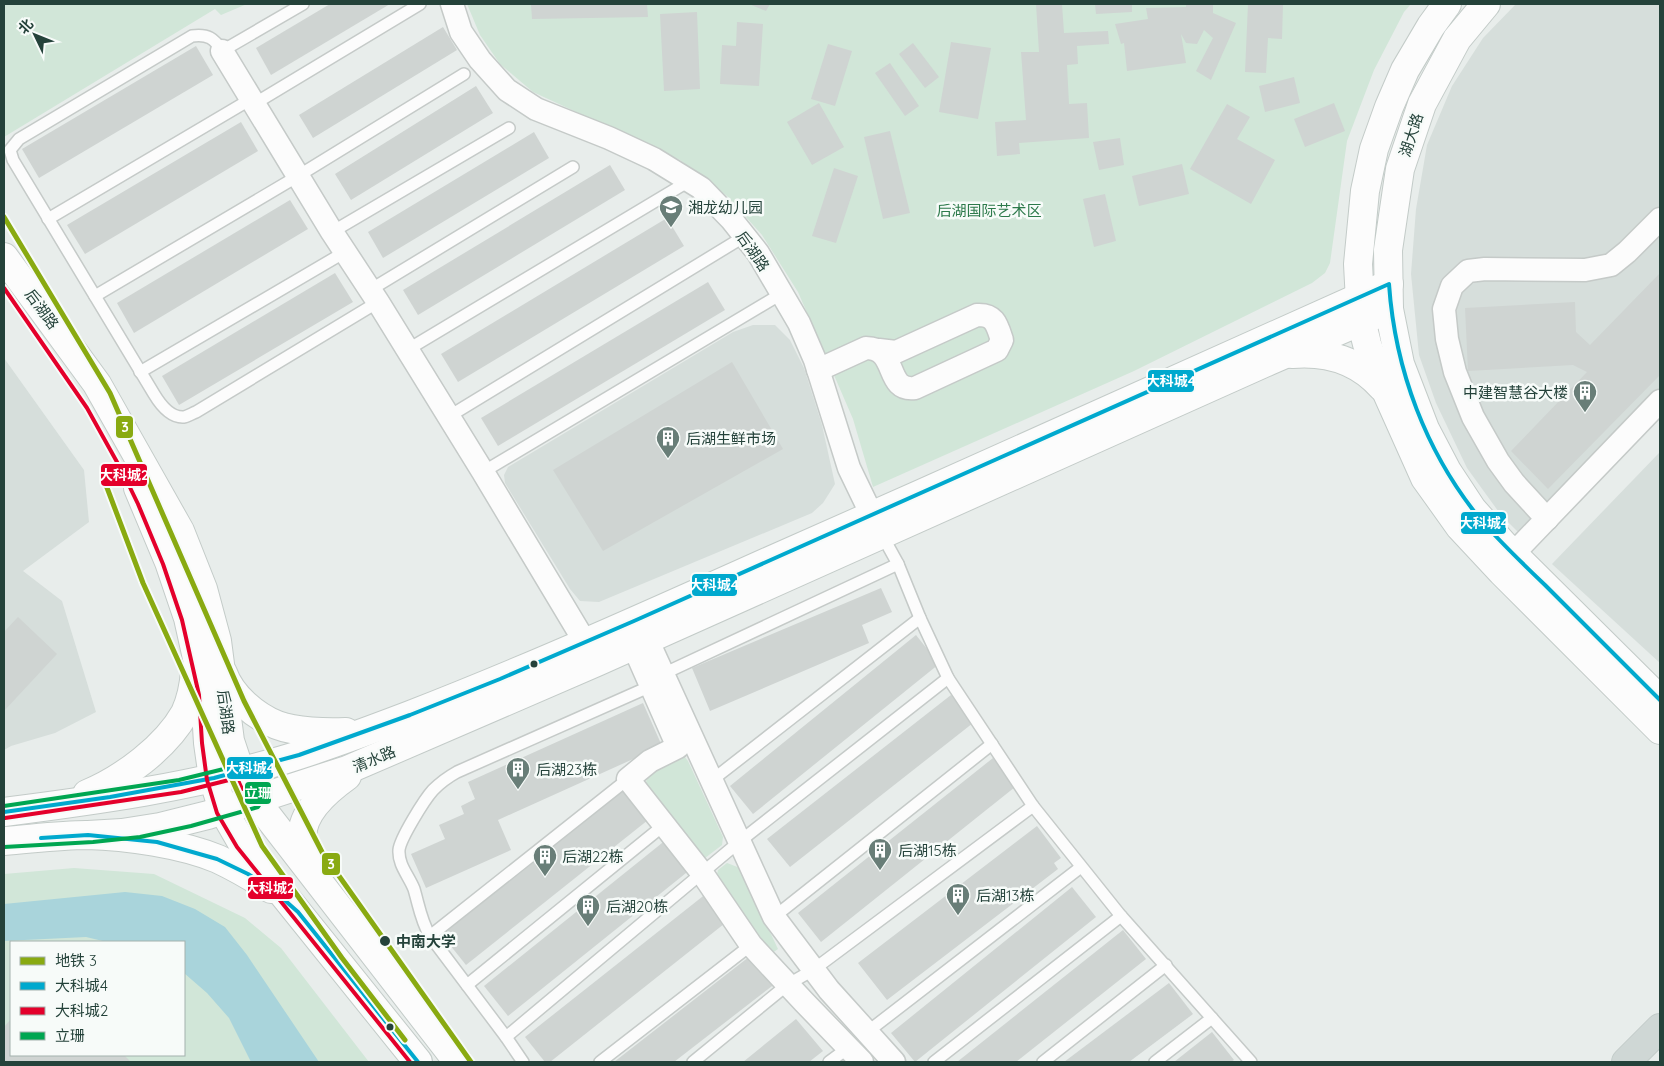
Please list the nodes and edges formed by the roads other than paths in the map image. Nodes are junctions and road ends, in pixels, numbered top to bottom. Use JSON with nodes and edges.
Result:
{"nodes":[{"id":1,"x":303,"y":4,"type":"edge"},
{"id":2,"x":420,"y":4,"type":"edge"},
{"id":3,"x":452,"y":4,"type":"edge"},
{"id":4,"x":1447,"y":4,"type":"edge"},
{"id":5,"x":1486,"y":4,"type":"edge"},
{"id":6,"x":222,"y":51,"type":"junction"},
{"id":7,"x":464,"y":74,"type":"dead end"},
{"id":8,"x":252,"y":101,"type":"junction"},
{"id":9,"x":509,"y":128,"type":"dead end"},
{"id":10,"x":572,"y":167,"type":"dead end"},
{"id":11,"x":298,"y":176,"type":"junction"},
{"id":12,"x":689,"y":181,"type":"junction"},
{"id":13,"x":48,"y":219,"type":"junction"},
{"id":14,"x":1660,"y":219,"type":"edge"},
{"id":15,"x":332,"y":232,"type":"junction"},
{"id":16,"x":744,"y":236,"type":"junction"},
{"id":17,"x":345,"y":252,"type":"junction"},
{"id":18,"x":4,"y":257,"type":"edge"},
{"id":19,"x":1358,"y":264,"type":"junction"},
{"id":20,"x":4,"y":278,"type":"edge"},
{"id":21,"x":781,"y":294,"type":"junction"},
{"id":22,"x":95,"y":296,"type":"junction"},
{"id":23,"x":374,"y":296,"type":"junction"},
{"id":24,"x":1389,"y":296,"type":"junction"},
{"id":25,"x":1361,"y":308,"type":"junction"},
{"id":26,"x":1319,"y":316,"type":"junction"},
{"id":27,"x":407,"y":350,"type":"junction"},
{"id":28,"x":879,"y":350,"type":"junction"},
{"id":29,"x":1269,"y":360,"type":"junction"},
{"id":30,"x":818,"y":370,"type":"junction"},
{"id":31,"x":140,"y":372,"type":"junction"},
{"id":32,"x":1385,"y":391,"type":"junction"},
{"id":33,"x":1660,"y":401,"type":"edge"},
{"id":34,"x":448,"y":417,"type":"junction"},
{"id":35,"x":483,"y":472,"type":"junction"},
{"id":36,"x":1546,"y":519,"type":"junction"},
{"id":37,"x":877,"y":526,"type":"junction"},
{"id":38,"x":1513,"y":554,"type":"junction"},
{"id":39,"x":898,"y":564,"type":"junction"},
{"id":40,"x":920,"y":618,"type":"junction"},
{"id":41,"x":194,"y":642,"type":"junction"},
{"id":42,"x":640,"y":642,"type":"junction"},
{"id":43,"x":591,"y":652,"type":"junction"},
{"id":44,"x":219,"y":659,"type":"junction"},
{"id":45,"x":948,"y":678,"type":"junction"},
{"id":46,"x":657,"y":680,"type":"junction"},
{"id":47,"x":1660,"y":700,"type":"edge"},
{"id":48,"x":382,"y":725,"type":"junction"},
{"id":49,"x":1660,"y":730,"type":"edge"},
{"id":50,"x":992,"y":744,"type":"junction"},
{"id":51,"x":371,"y":760,"type":"junction"},
{"id":52,"x":240,"y":771,"type":"junction"},
{"id":53,"x":213,"y":778,"type":"junction"},
{"id":54,"x":628,"y":779,"type":"junction"},
{"id":55,"x":711,"y":781,"type":"junction"},
{"id":56,"x":256,"y":800,"type":"junction"},
{"id":57,"x":59,"y":805,"type":"junction"},
{"id":58,"x":1033,"y":806,"type":"junction"},
{"id":59,"x":223,"y":810,"type":"junction"},
{"id":60,"x":4,"y":812,"type":"edge"},
{"id":61,"x":664,"y":826,"type":"junction"},
{"id":62,"x":88,"y":835,"type":"junction"},
{"id":63,"x":4,"y":841,"type":"edge"},
{"id":64,"x":739,"y":842,"type":"junction"},
{"id":65,"x":1082,"y":867,"type":"junction"},
{"id":66,"x":702,"y":872,"type":"junction"},
{"id":67,"x":324,"y":889,"type":"junction"},
{"id":68,"x":298,"y":912,"type":"junction"},
{"id":69,"x":1121,"y":916,"type":"junction"},
{"id":70,"x":774,"y":917,"type":"junction"},
{"id":71,"x":430,"y":936,"type":"junction"},
{"id":72,"x":751,"y":945,"type":"junction"},
{"id":73,"x":1166,"y":965,"type":"junction"},
{"id":74,"x":813,"y":970,"type":"junction"},
{"id":75,"x":467,"y":985,"type":"junction"},
{"id":76,"x":788,"y":985,"type":"junction"},
{"id":77,"x":1212,"y":1018,"type":"junction"},
{"id":78,"x":1660,"y":1028,"type":"edge"},
{"id":79,"x":866,"y":1033,"type":"junction"},
{"id":80,"x":506,"y":1037,"type":"junction"},
{"id":81,"x":855,"y":1055,"type":"edge"},
{"id":82,"x":418,"y":1062,"type":"edge"},
{"id":83,"x":458,"y":1062,"type":"edge"},
{"id":84,"x":523,"y":1062,"type":"edge"},
{"id":85,"x":600,"y":1062,"type":"edge"},
{"id":86,"x":693,"y":1062,"type":"edge"},
{"id":87,"x":829,"y":1062,"type":"edge"},
{"id":88,"x":894,"y":1062,"type":"edge"},
{"id":89,"x":934,"y":1062,"type":"edge"},
{"id":90,"x":1043,"y":1062,"type":"edge"},
{"id":91,"x":1155,"y":1062,"type":"edge"},
{"id":92,"x":1251,"y":1062,"type":"edge"},
{"id":93,"x":1626,"y":1062,"type":"edge"}],
"edges":[{"from":1,"to":6,"type":"lane"},
{"from":2,"to":8,"type":"lane"},
{"from":3,"to":12,"type":"street","name":"后湖路"},
{"from":4,"to":19,"type":"main road"},
{"from":5,"to":24,"type":"main road","name":"湖大路"},
{"from":6,"to":8,"type":"street"},
{"from":6,"to":13,"type":"lane"},
{"from":7,"to":11,"type":"lane"},
{"from":8,"to":11,"type":"street"},
{"from":8,"to":13,"type":"lane"},
{"from":9,"to":15,"type":"lane"},
{"from":10,"to":23,"type":"lane"},
{"from":11,"to":15,"type":"street"},
{"from":11,"to":22,"type":"lane"},
{"from":12,"to":16,"type":"street","name":"后湖路"},
{"from":12,"to":27,"type":"lane"},
{"from":13,"to":22,"type":"lane"},
{"from":14,"to":36,"type":"street"},
{"from":15,"to":17,"type":"street"},
{"from":16,"to":21,"type":"street","name":"后湖路"},
{"from":16,"to":34,"type":"lane"},
{"from":17,"to":23,"type":"street"},
{"from":17,"to":31,"type":"lane"},
{"from":18,"to":44,"type":"main road","name":"后湖路"},
{"from":19,"to":25,"type":"main road"},
{"from":19,"to":26,"type":"main road"},
{"from":20,"to":41,"type":"main road","name":"后湖路"},
{"from":21,"to":30,"type":"street","name":"后湖路"},
{"from":21,"to":35,"type":"lane"},
{"from":22,"to":31,"type":"lane"},
{"from":23,"to":27,"type":"street"},
{"from":23,"to":31,"type":"lane"},
{"from":24,"to":25,"type":"main road"},
{"from":24,"to":38,"type":"main road","name":"湖大路"},
{"from":25,"to":26,"type":"main road"},
{"from":25,"to":29,"type":"main road"},
{"from":25,"to":32,"type":"main road"},
{"from":26,"to":37,"type":"main road"},
{"from":27,"to":34,"type":"street"},
{"from":28,"to":28,"type":"street"},
{"from":28,"to":30,"type":"street"},
{"from":29,"to":32,"type":"main road"},
{"from":29,"to":37,"type":"main road"},
{"from":30,"to":37,"type":"street","name":"后湖路"},
{"from":32,"to":49,"type":"main road"},
{"from":33,"to":36,"type":"street"},
{"from":34,"to":35,"type":"street"},
{"from":35,"to":43,"type":"street"},
{"from":36,"to":38,"type":"street"},
{"from":37,"to":39,"type":"lane"},
{"from":37,"to":42,"type":"main road","name":"清水路"},
{"from":37,"to":43,"type":"main road"},
{"from":38,"to":47,"type":"main road","name":"湖大路"},
{"from":39,"to":40,"type":"lane"},
{"from":39,"to":46,"type":"lane"},
{"from":40,"to":45,"type":"lane"},
{"from":40,"to":55,"type":"lane"},
{"from":41,"to":53,"type":"main road","name":"后湖路"},
{"from":41,"to":57,"type":"main road"},
{"from":42,"to":43,"type":"main road","name":"清水路"},
{"from":42,"to":46,"type":"street"},
{"from":43,"to":48,"type":"main road"},
{"from":43,"to":51,"type":"main road","name":"清水路"},
{"from":44,"to":48,"type":"main road"},
{"from":44,"to":52,"type":"main road","name":"后湖路"},
{"from":45,"to":50,"type":"lane"},
{"from":45,"to":64,"type":"lane"},
{"from":46,"to":54,"type":"street"},
{"from":46,"to":55,"type":"street"},
{"from":46,"to":71,"type":"lane"},
{"from":48,"to":52,"type":"main road"},
{"from":50,"to":58,"type":"lane"},
{"from":50,"to":70,"type":"lane"},
{"from":51,"to":56,"type":"main road","name":"清水路"},
{"from":51,"to":67,"type":"main road"},
{"from":52,"to":53,"type":"main road"},
{"from":52,"to":56,"type":"main road","name":"后湖路"},
{"from":53,"to":57,"type":"main road"},
{"from":53,"to":59,"type":"main road","name":"后湖路"},
{"from":54,"to":61,"type":"street"},
{"from":54,"to":71,"type":"lane"},
{"from":55,"to":64,"type":"street"},
{"from":56,"to":59,"type":"main road","name":"清水路"},
{"from":56,"to":67,"type":"main road","name":"后湖路"},
{"from":57,"to":60,"type":"main road"},
{"from":58,"to":65,"type":"lane"},
{"from":58,"to":74,"type":"lane"},
{"from":59,"to":62,"type":"main road","name":"清水路"},
{"from":59,"to":68,"type":"main road","name":"后湖路"},
{"from":61,"to":66,"type":"street"},
{"from":61,"to":75,"type":"lane"},
{"from":62,"to":63,"type":"main road"},
{"from":62,"to":68,"type":"main road"},
{"from":64,"to":66,"type":"lane"},
{"from":64,"to":70,"type":"street"},
{"from":65,"to":69,"type":"lane"},
{"from":65,"to":79,"type":"lane"},
{"from":66,"to":72,"type":"street"},
{"from":66,"to":80,"type":"lane"},
{"from":67,"to":83,"type":"main road","name":"后湖路"},
{"from":68,"to":82,"type":"main road","name":"后湖路"},
{"from":69,"to":73,"type":"lane"},
{"from":69,"to":89,"type":"lane"},
{"from":70,"to":74,"type":"street"},
{"from":71,"to":75,"type":"lane"},
{"from":72,"to":76,"type":"street"},
{"from":72,"to":85,"type":"lane"},
{"from":73,"to":77,"type":"lane"},
{"from":73,"to":90,"type":"lane"},
{"from":74,"to":76,"type":"lane"},
{"from":74,"to":79,"type":"street"},
{"from":75,"to":80,"type":"lane"},
{"from":76,"to":81,"type":"street"},
{"from":76,"to":86,"type":"lane"},
{"from":77,"to":91,"type":"lane"},
{"from":77,"to":92,"type":"lane"},
{"from":78,"to":93,"type":"main road"},
{"from":79,"to":88,"type":"street"},
{"from":80,"to":84,"type":"lane"},
{"from":81,"to":87,"type":"lane"}]}
